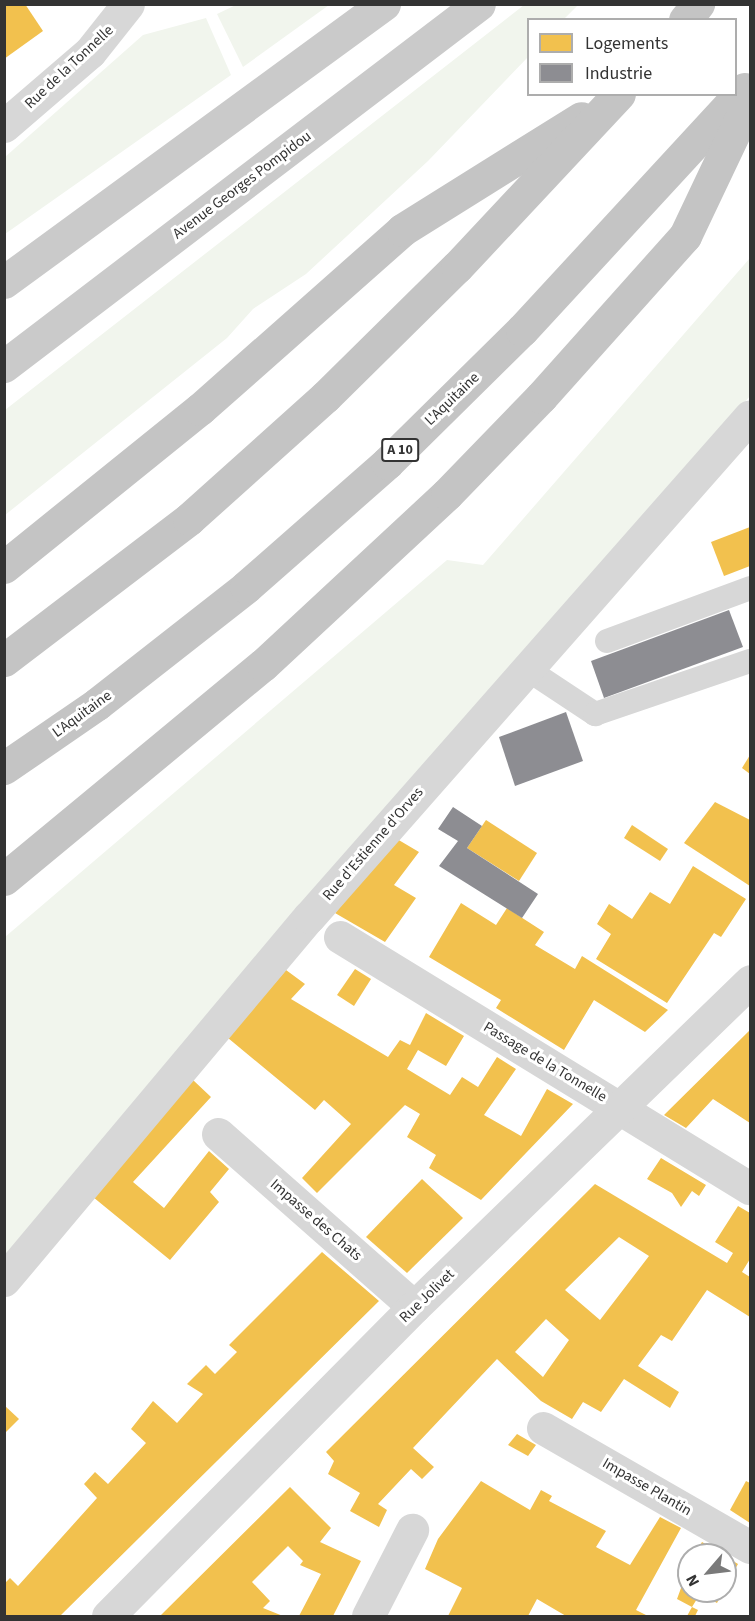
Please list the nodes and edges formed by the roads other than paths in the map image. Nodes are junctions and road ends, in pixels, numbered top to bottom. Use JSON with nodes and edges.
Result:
{"nodes":[{"id":1,"x":128,"y":4,"type":"edge"},
{"id":2,"x":384,"y":4,"type":"edge"},
{"id":3,"x":479,"y":4,"type":"edge"},
{"id":4,"x":698,"y":4,"type":"edge"},
{"id":5,"x":687,"y":18,"type":"edge"},
{"id":6,"x":750,"y":82,"type":"edge"},
{"id":7,"x":615,"y":96,"type":"edge"},
{"id":8,"x":616,"y":96,"type":"edge"},
{"id":9,"x":750,"y":99,"type":"edge"},
{"id":10,"x":4,"y":126,"type":"edge"},
{"id":11,"x":4,"y":282,"type":"edge"},
{"id":12,"x":4,"y":366,"type":"edge"},
{"id":13,"x":750,"y":416,"type":"edge"},
{"id":14,"x":4,"y":567,"type":"edge"},
{"id":15,"x":750,"y":588,"type":"edge"},
{"id":16,"x":607,"y":641,"type":"dead end"},
{"id":17,"x":4,"y":660,"type":"edge"},
{"id":18,"x":750,"y":661,"type":"edge"},
{"id":19,"x":527,"y":669,"type":"junction"},
{"id":20,"x":4,"y":768,"type":"edge"},
{"id":21,"x":4,"y":879,"type":"edge"},
{"id":22,"x":340,"y":937,"type":"dead end"},
{"id":23,"x":750,"y":981,"type":"edge"},
{"id":24,"x":621,"y":1108,"type":"junction"},
{"id":25,"x":218,"y":1134,"type":"dead end"},
{"id":26,"x":750,"y":1188,"type":"edge"},
{"id":27,"x":4,"y":1280,"type":"edge"},
{"id":28,"x":414,"y":1307,"type":"junction"},
{"id":29,"x":543,"y":1428,"type":"dead end"},
{"id":30,"x":412,"y":1530,"type":"dead end"},
{"id":31,"x":750,"y":1547,"type":"edge"},
{"id":32,"x":108,"y":1617,"type":"edge"},
{"id":33,"x":368,"y":1617,"type":"edge"}],
"edges":[{"from":1,"to":10,"type":"street","name":"Rue de la Tonnelle"},
{"from":2,"to":11,"type":"main road"},
{"from":3,"to":12,"type":"main road","name":"Avenue Georges Pompidou"},
{"from":4,"to":5,"type":"highway"},
{"from":6,"to":20,"type":"highway","name":"L'Aquitaine","number":"A 10"},
{"from":7,"to":14,"type":"highway"},
{"from":8,"to":17,"type":"highway"},
{"from":9,"to":21,"type":"highway"},
{"from":13,"to":19,"type":"street","name":"Rue d'Estienne d'Orves"},
{"from":15,"to":16,"type":"lane"},
{"from":18,"to":19,"type":"lane"},
{"from":19,"to":27,"type":"street","name":"Rue d'Estienne d'Orves"},
{"from":22,"to":24,"type":"street","name":"Passage de la Tonnelle"},
{"from":23,"to":24,"type":"street","name":"Rue Jolivet"},
{"from":24,"to":26,"type":"street","name":"Passage de la Tonnelle"},
{"from":24,"to":28,"type":"street","name":"Rue Jolivet"},
{"from":25,"to":28,"type":"street","name":"Impasse des Chats"},
{"from":28,"to":32,"type":"street","name":"Rue Jolivet"},
{"from":29,"to":31,"type":"street","name":"Impasse Plantin"},
{"from":30,"to":33,"type":"street"}]}
